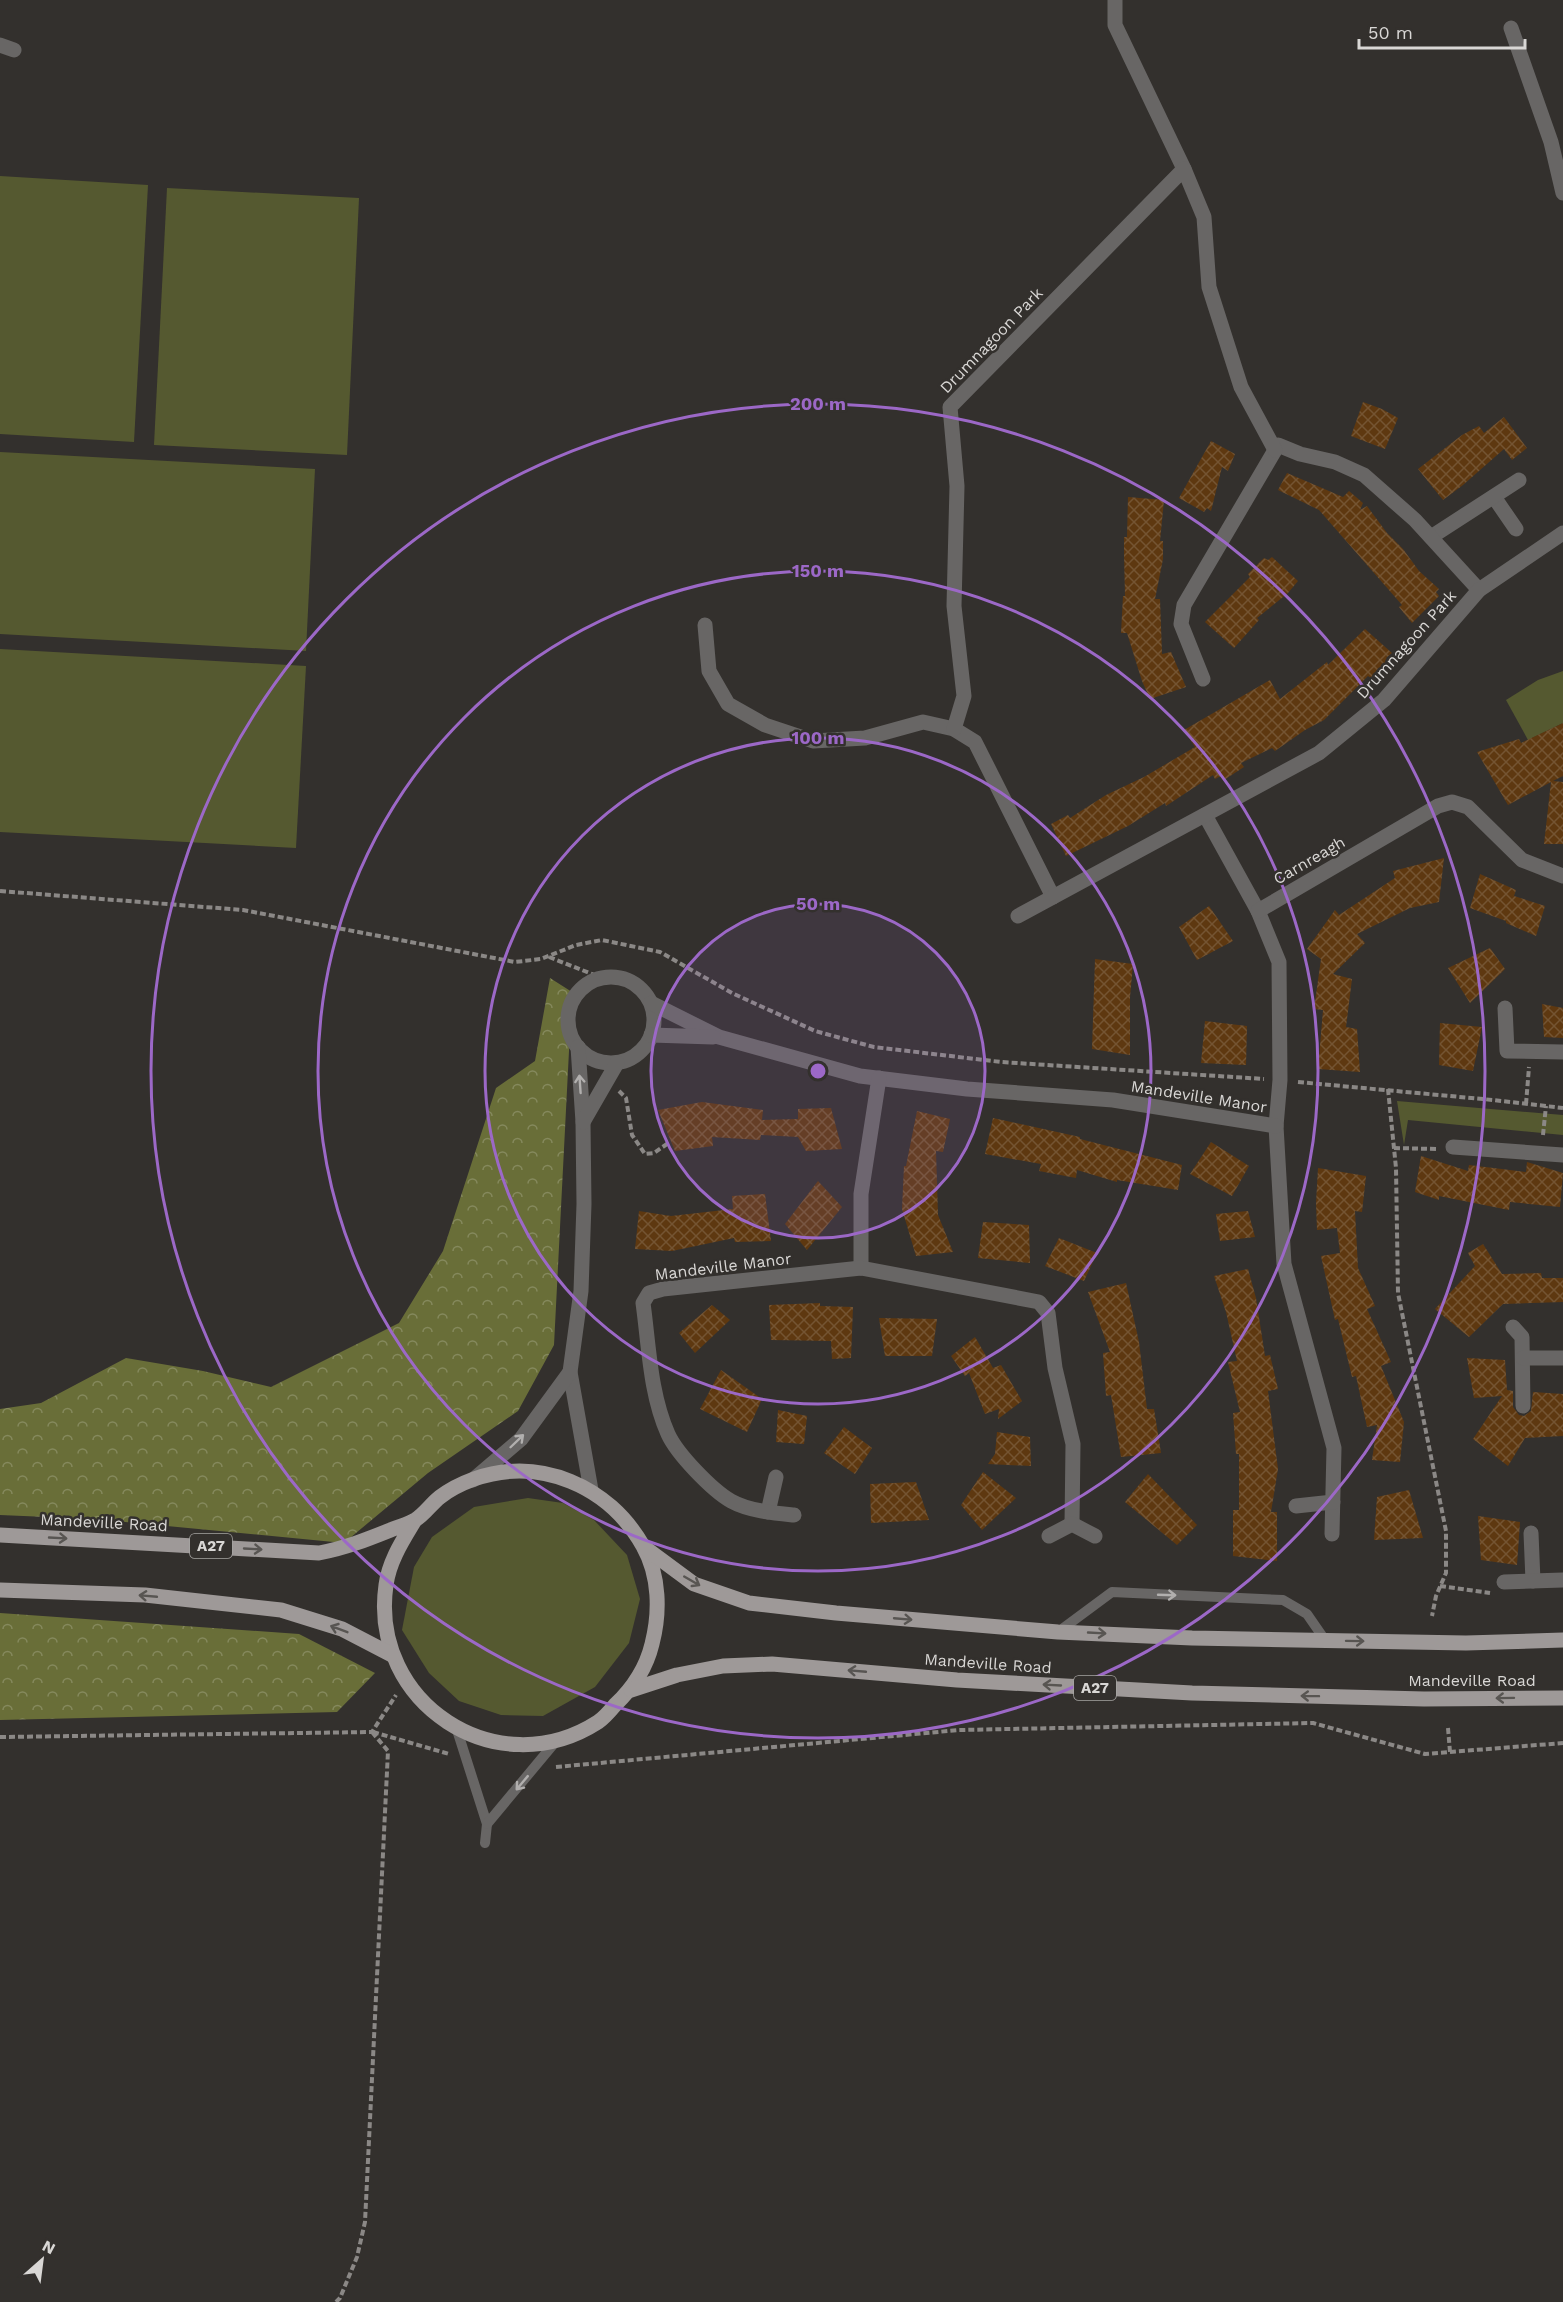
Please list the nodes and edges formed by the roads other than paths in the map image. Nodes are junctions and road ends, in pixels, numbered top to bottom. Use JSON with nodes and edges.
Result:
{"nodes":[{"id":1,"x":1115,"y":0,"type":"edge"},
{"id":2,"x":1510,"y":27,"type":"dead end"},
{"id":3,"x":1557,"y":140,"type":"edge"},
{"id":4,"x":1184,"y":169,"type":"junction"},
{"id":5,"x":1563,"y":193,"type":"edge"},
{"id":6,"x":1275,"y":450,"type":"junction"},
{"id":7,"x":1519,"y":480,"type":"dead end"},
{"id":8,"x":1494,"y":497,"type":"junction"},
{"id":9,"x":1516,"y":529,"type":"dead end"},
{"id":10,"x":1563,"y":533,"type":"edge"},
{"id":11,"x":1431,"y":537,"type":"junction"},
{"id":12,"x":1479,"y":590,"type":"junction"},
{"id":13,"x":705,"y":625,"type":"dead end"},
{"id":14,"x":1203,"y":679,"type":"dead end"},
{"id":15,"x":954,"y":729,"type":"junction"},
{"id":16,"x":1205,"y":815,"type":"junction"},
{"id":17,"x":1563,"y":876,"type":"edge"},
{"id":18,"x":1053,"y":897,"type":"junction"},
{"id":19,"x":1258,"y":911,"type":"junction"},
{"id":20,"x":1018,"y":916,"type":"dead end"},
{"id":21,"x":651,"y":1003,"type":"junction"},
{"id":22,"x":1505,"y":1008,"type":"dead end"},
{"id":23,"x":651,"y":1035,"type":"junction"},
{"id":24,"x":718,"y":1037,"type":"junction"},
{"id":25,"x":578,"y":1047,"type":"junction"},
{"id":26,"x":1563,"y":1052,"type":"edge"},
{"id":27,"x":617,"y":1063,"type":"junction"},
{"id":28,"x":879,"y":1078,"type":"junction"},
{"id":29,"x":583,"y":1122,"type":"junction"},
{"id":30,"x":1276,"y":1126,"type":"junction"},
{"id":31,"x":1453,"y":1147,"type":"road end"},
{"id":32,"x":1563,"y":1155,"type":"edge"},
{"id":33,"x":861,"y":1268,"type":"junction"},
{"id":34,"x":1513,"y":1327,"type":"dead end"},
{"id":35,"x":1523,"y":1358,"type":"junction"},
{"id":36,"x":1563,"y":1358,"type":"edge"},
{"id":37,"x":570,"y":1372,"type":"junction"},
{"id":38,"x":1523,"y":1406,"type":"dead end"},
{"id":39,"x":776,"y":1477,"type":"dead end"},
{"id":40,"x":473,"y":1480,"type":"junction"},
{"id":41,"x":591,"y":1490,"type":"junction"},
{"id":42,"x":1333,"y":1502,"type":"junction"},
{"id":43,"x":1296,"y":1506,"type":"dead end"},
{"id":44,"x":768,"y":1512,"type":"junction"},
{"id":45,"x":794,"y":1515,"type":"dead end"},
{"id":46,"x":416,"y":1520,"type":"junction"},
{"id":47,"x":1072,"y":1524,"type":"junction"},
{"id":48,"x":1531,"y":1533,"type":"dead end"},
{"id":49,"x":1332,"y":1534,"type":"dead end"},
{"id":50,"x":0,"y":1535,"type":"edge"},
{"id":51,"x":1049,"y":1536,"type":"dead end"},
{"id":52,"x":1095,"y":1536,"type":"dead end"},
{"id":53,"x":644,"y":1547,"type":"junction"},
{"id":54,"x":1563,"y":1580,"type":"edge"},
{"id":55,"x":1533,"y":1581,"type":"junction"},
{"id":56,"x":1504,"y":1582,"type":"road end"},
{"id":57,"x":0,"y":1590,"type":"edge"},
{"id":58,"x":1058,"y":1632,"type":"junction"},
{"id":59,"x":1325,"y":1640,"type":"junction"},
{"id":60,"x":1563,"y":1640,"type":"edge"},
{"id":61,"x":392,"y":1655,"type":"junction"},
{"id":62,"x":631,"y":1690,"type":"junction"},
{"id":63,"x":1563,"y":1698,"type":"edge"},
{"id":64,"x":458,"y":1730,"type":"junction"},
{"id":65,"x":557,"y":1740,"type":"junction"},
{"id":66,"x":487,"y":1824,"type":"junction"},
{"id":67,"x":485,"y":1843,"type":"dead end"}],
"edges":[{"from":1,"to":4,"type":"street"},
{"from":2,"to":3,"type":"street"},
{"from":3,"to":5,"type":"street"},
{"from":4,"to":6,"type":"street"},
{"from":4,"to":15,"type":"street","name":"Drumnagoon Park"},
{"from":6,"to":11,"type":"street","name":"Drumnagoon Park"},
{"from":6,"to":14,"type":"street"},
{"from":7,"to":8,"type":"street"},
{"from":8,"to":9,"type":"street"},
{"from":8,"to":11,"type":"street"},
{"from":10,"to":12,"type":"street","name":"Drumnagoon Park"},
{"from":11,"to":12,"type":"street","name":"Drumnagoon Park"},
{"from":12,"to":16,"type":"street","name":"Drumnagoon Park"},
{"from":13,"to":15,"type":"street"},
{"from":15,"to":18,"type":"street"},
{"from":16,"to":18,"type":"street","name":"Drumnagoon Park"},
{"from":16,"to":19,"type":"street"},
{"from":17,"to":19,"type":"street","name":"Carnreagh"},
{"from":18,"to":20,"type":"street","name":"Drumnagoon Park"},
{"from":19,"to":30,"type":"street"},
{"from":21,"to":23,"type":"street"},
{"from":21,"to":24,"type":"street","name":"Mandeville Manor"},
{"from":21,"to":25,"type":"street","name":"Mandeville Manor"},
{"from":22,"to":26,"type":"street"},
{"from":23,"to":24,"type":"street","name":"Mandeville Manor"},
{"from":23,"to":27,"type":"street"},
{"from":24,"to":28,"type":"street","name":"Mandeville Manor"},
{"from":25,"to":27,"type":"street"},
{"from":29,"to":25,"type":"street","one_way":true},
{"from":27,"to":29,"type":"street"},
{"from":28,"to":30,"type":"street","name":"Mandeville Manor"},
{"from":28,"to":33,"type":"street"},
{"from":29,"to":37,"type":"street"},
{"from":30,"to":42,"type":"street","name":"Mandeville Manor"},
{"from":31,"to":32,"type":"street"},
{"from":33,"to":44,"type":"street","name":"Mandeville Manor"},
{"from":33,"to":47,"type":"street","name":"Mandeville Manor"},
{"from":34,"to":35,"type":"street"},
{"from":35,"to":36,"type":"street"},
{"from":35,"to":38,"type":"street"},
{"from":40,"to":37,"type":"street","one_way":true},
{"from":37,"to":41,"type":"street"},
{"from":39,"to":44,"type":"street"},
{"from":40,"to":41,"type":"main road","number":"A27"},
{"from":40,"to":46,"type":"main road","number":"A27"},
{"from":41,"to":53,"type":"main road","number":"A27"},
{"from":42,"to":43,"type":"street"},
{"from":42,"to":49,"type":"street","name":"Mandeville Manor"},
{"from":44,"to":45,"type":"street","name":"Mandeville Manor"},
{"from":50,"to":46,"type":"main road","name":"Mandeville Road","number":"A27","one_way":true},
{"from":46,"to":61,"type":"main road","number":"A27"},
{"from":47,"to":51,"type":"street"},
{"from":47,"to":52,"type":"street"},
{"from":48,"to":55,"type":"street"},
{"from":53,"to":58,"type":"main road","number":"A27","one_way":true},
{"from":53,"to":62,"type":"main road","number":"A27"},
{"from":54,"to":55,"type":"street"},
{"from":55,"to":56,"type":"street"},
{"from":61,"to":57,"type":"main road","one_way":true},
{"from":58,"to":59,"type":"main road","number":"A27","one_way":true},
{"from":58,"to":59,"type":"lane","one_way":true},
{"from":59,"to":60,"type":"main road","number":"A27","one_way":true},
{"from":61,"to":64,"type":"main road","number":"A27"},
{"from":63,"to":62,"type":"main road","name":"Mandeville Road","number":"A27","one_way":true},
{"from":62,"to":65,"type":"main road","number":"A27"},
{"from":64,"to":65,"type":"main road","number":"A27"},
{"from":64,"to":66,"type":"lane"},
{"from":65,"to":66,"type":"lane","one_way":true},
{"from":66,"to":67,"type":"lane"}]}
